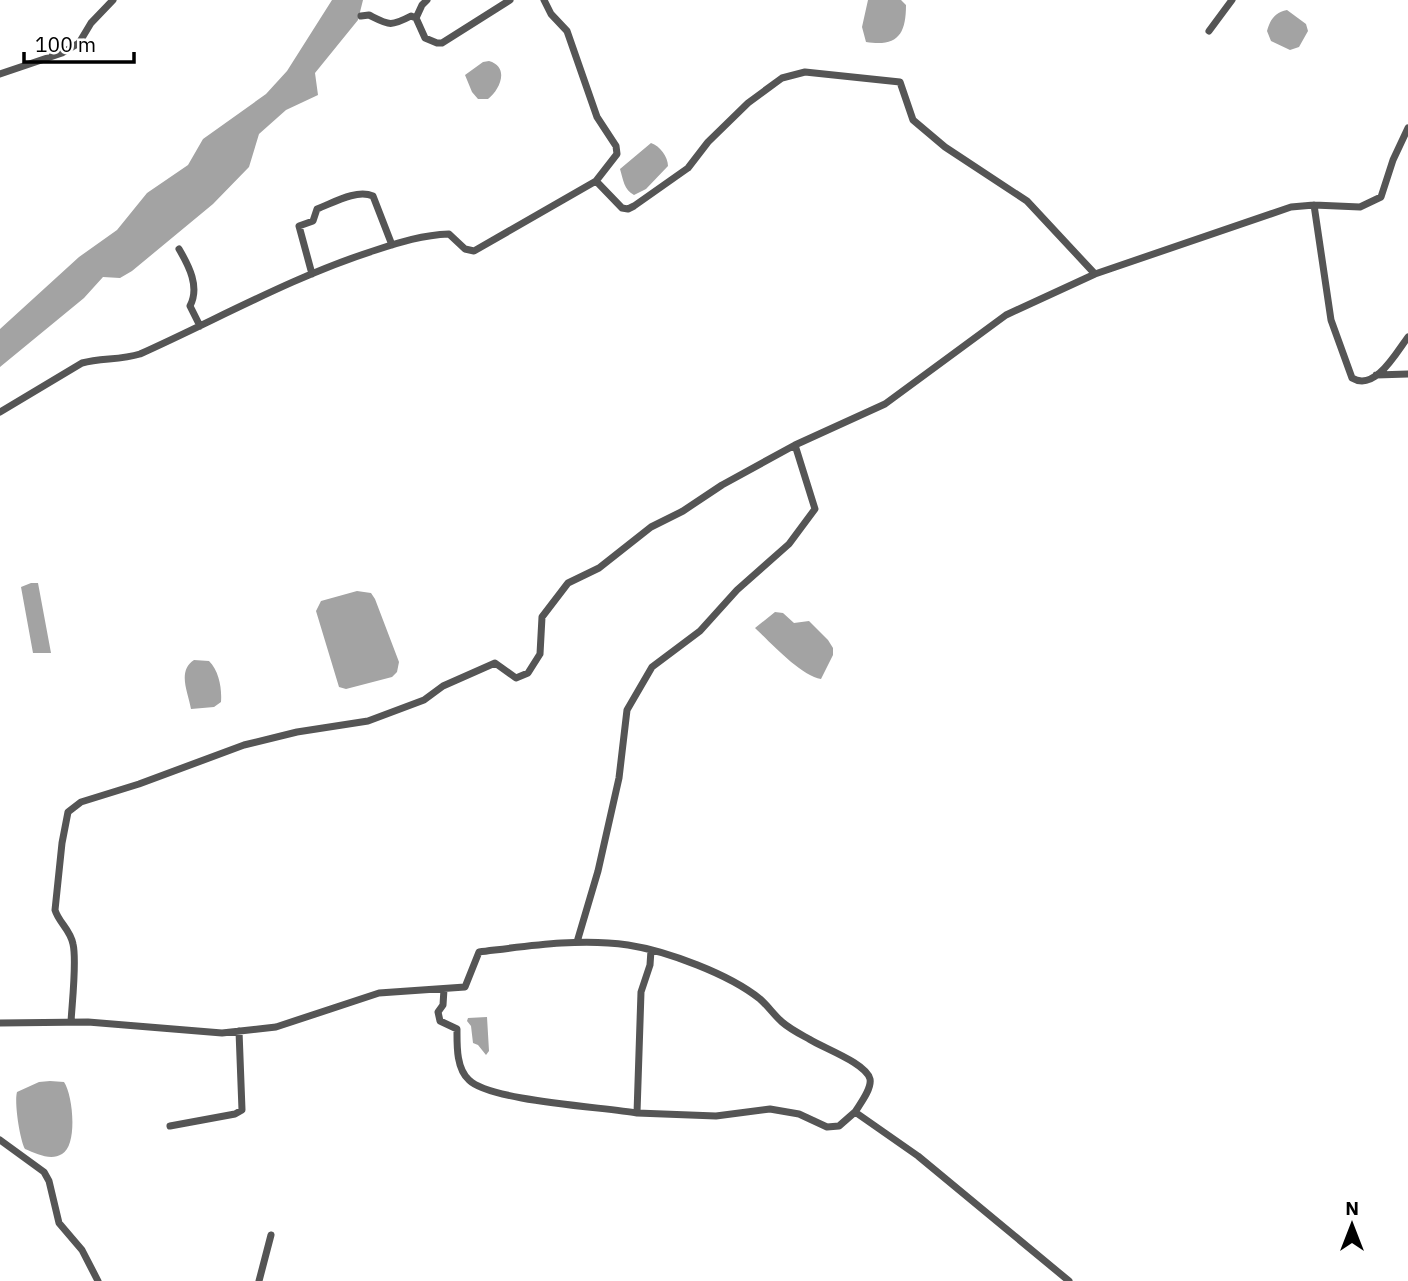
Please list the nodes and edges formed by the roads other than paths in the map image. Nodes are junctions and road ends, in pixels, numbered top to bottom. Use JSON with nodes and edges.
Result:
{"nodes":[{"id":1,"x":113,"y":0,"type":"edge"},
{"id":2,"x":427,"y":0,"type":"edge"},
{"id":3,"x":510,"y":0,"type":"edge"},
{"id":4,"x":544,"y":0,"type":"edge"},
{"id":5,"x":1232,"y":0,"type":"edge"},
{"id":6,"x":361,"y":16,"type":"dead end"},
{"id":7,"x":416,"y":18,"type":"junction"},
{"id":8,"x":1209,"y":31,"type":"dead end"},
{"id":9,"x":0,"y":74,"type":"edge"},
{"id":10,"x":1408,"y":128,"type":"edge"},
{"id":11,"x":596,"y":181,"type":"junction"},
{"id":12,"x":1314,"y":205,"type":"junction"},
{"id":13,"x":392,"y":245,"type":"junction"},
{"id":14,"x":179,"y":249,"type":"dead end"},
{"id":15,"x":312,"y":274,"type":"junction"},
{"id":16,"x":1095,"y":274,"type":"junction"},
{"id":17,"x":200,"y":326,"type":"junction"},
{"id":18,"x":1408,"y":337,"type":"edge"},
{"id":19,"x":1408,"y":374,"type":"edge"},
{"id":20,"x":1376,"y":375,"type":"junction"},
{"id":21,"x":0,"y":412,"type":"edge"},
{"id":22,"x":795,"y":445,"type":"junction"},
{"id":23,"x":577,"y":942,"type":"junction"},
{"id":24,"x":651,"y":950,"type":"junction"},
{"id":25,"x":444,"y":989,"type":"junction"},
{"id":26,"x":0,"y":1023,"type":"edge"},
{"id":27,"x":71,"y":1023,"type":"junction"},
{"id":28,"x":239,"y":1031,"type":"junction"},
{"id":29,"x":855,"y":1112,"type":"junction"},
{"id":30,"x":637,"y":1113,"type":"junction"},
{"id":31,"x":170,"y":1126,"type":"dead end"},
{"id":32,"x":0,"y":1140,"type":"edge"},
{"id":33,"x":271,"y":1235,"type":"dead end"},
{"id":34,"x":98,"y":1281,"type":"edge"},
{"id":35,"x":259,"y":1281,"type":"edge"},
{"id":36,"x":1069,"y":1281,"type":"edge"}],
"edges":[{"from":1,"to":9,"type":"street"},
{"from":2,"to":7,"type":"street"},
{"from":3,"to":7,"type":"street"},
{"from":4,"to":11,"type":"street"},
{"from":5,"to":8,"type":"street"},
{"from":6,"to":7,"type":"street"},
{"from":10,"to":12,"type":"street"},
{"from":11,"to":13,"type":"street"},
{"from":11,"to":16,"type":"street"},
{"from":12,"to":16,"type":"street"},
{"from":12,"to":20,"type":"street"},
{"from":13,"to":15,"type":"street"},
{"from":13,"to":15,"type":"street"},
{"from":14,"to":17,"type":"street"},
{"from":15,"to":17,"type":"street"},
{"from":16,"to":22,"type":"street"},
{"from":17,"to":21,"type":"street"},
{"from":18,"to":20,"type":"street"},
{"from":19,"to":20,"type":"street"},
{"from":22,"to":23,"type":"street"},
{"from":22,"to":27,"type":"street"},
{"from":23,"to":24,"type":"street"},
{"from":23,"to":25,"type":"street"},
{"from":24,"to":29,"type":"street"},
{"from":24,"to":30,"type":"street"},
{"from":25,"to":28,"type":"street"},
{"from":25,"to":30,"type":"street"},
{"from":26,"to":27,"type":"street"},
{"from":27,"to":28,"type":"street"},
{"from":28,"to":31,"type":"street"},
{"from":29,"to":30,"type":"street"},
{"from":29,"to":36,"type":"street"},
{"from":32,"to":34,"type":"street"},
{"from":33,"to":35,"type":"street"}]}
